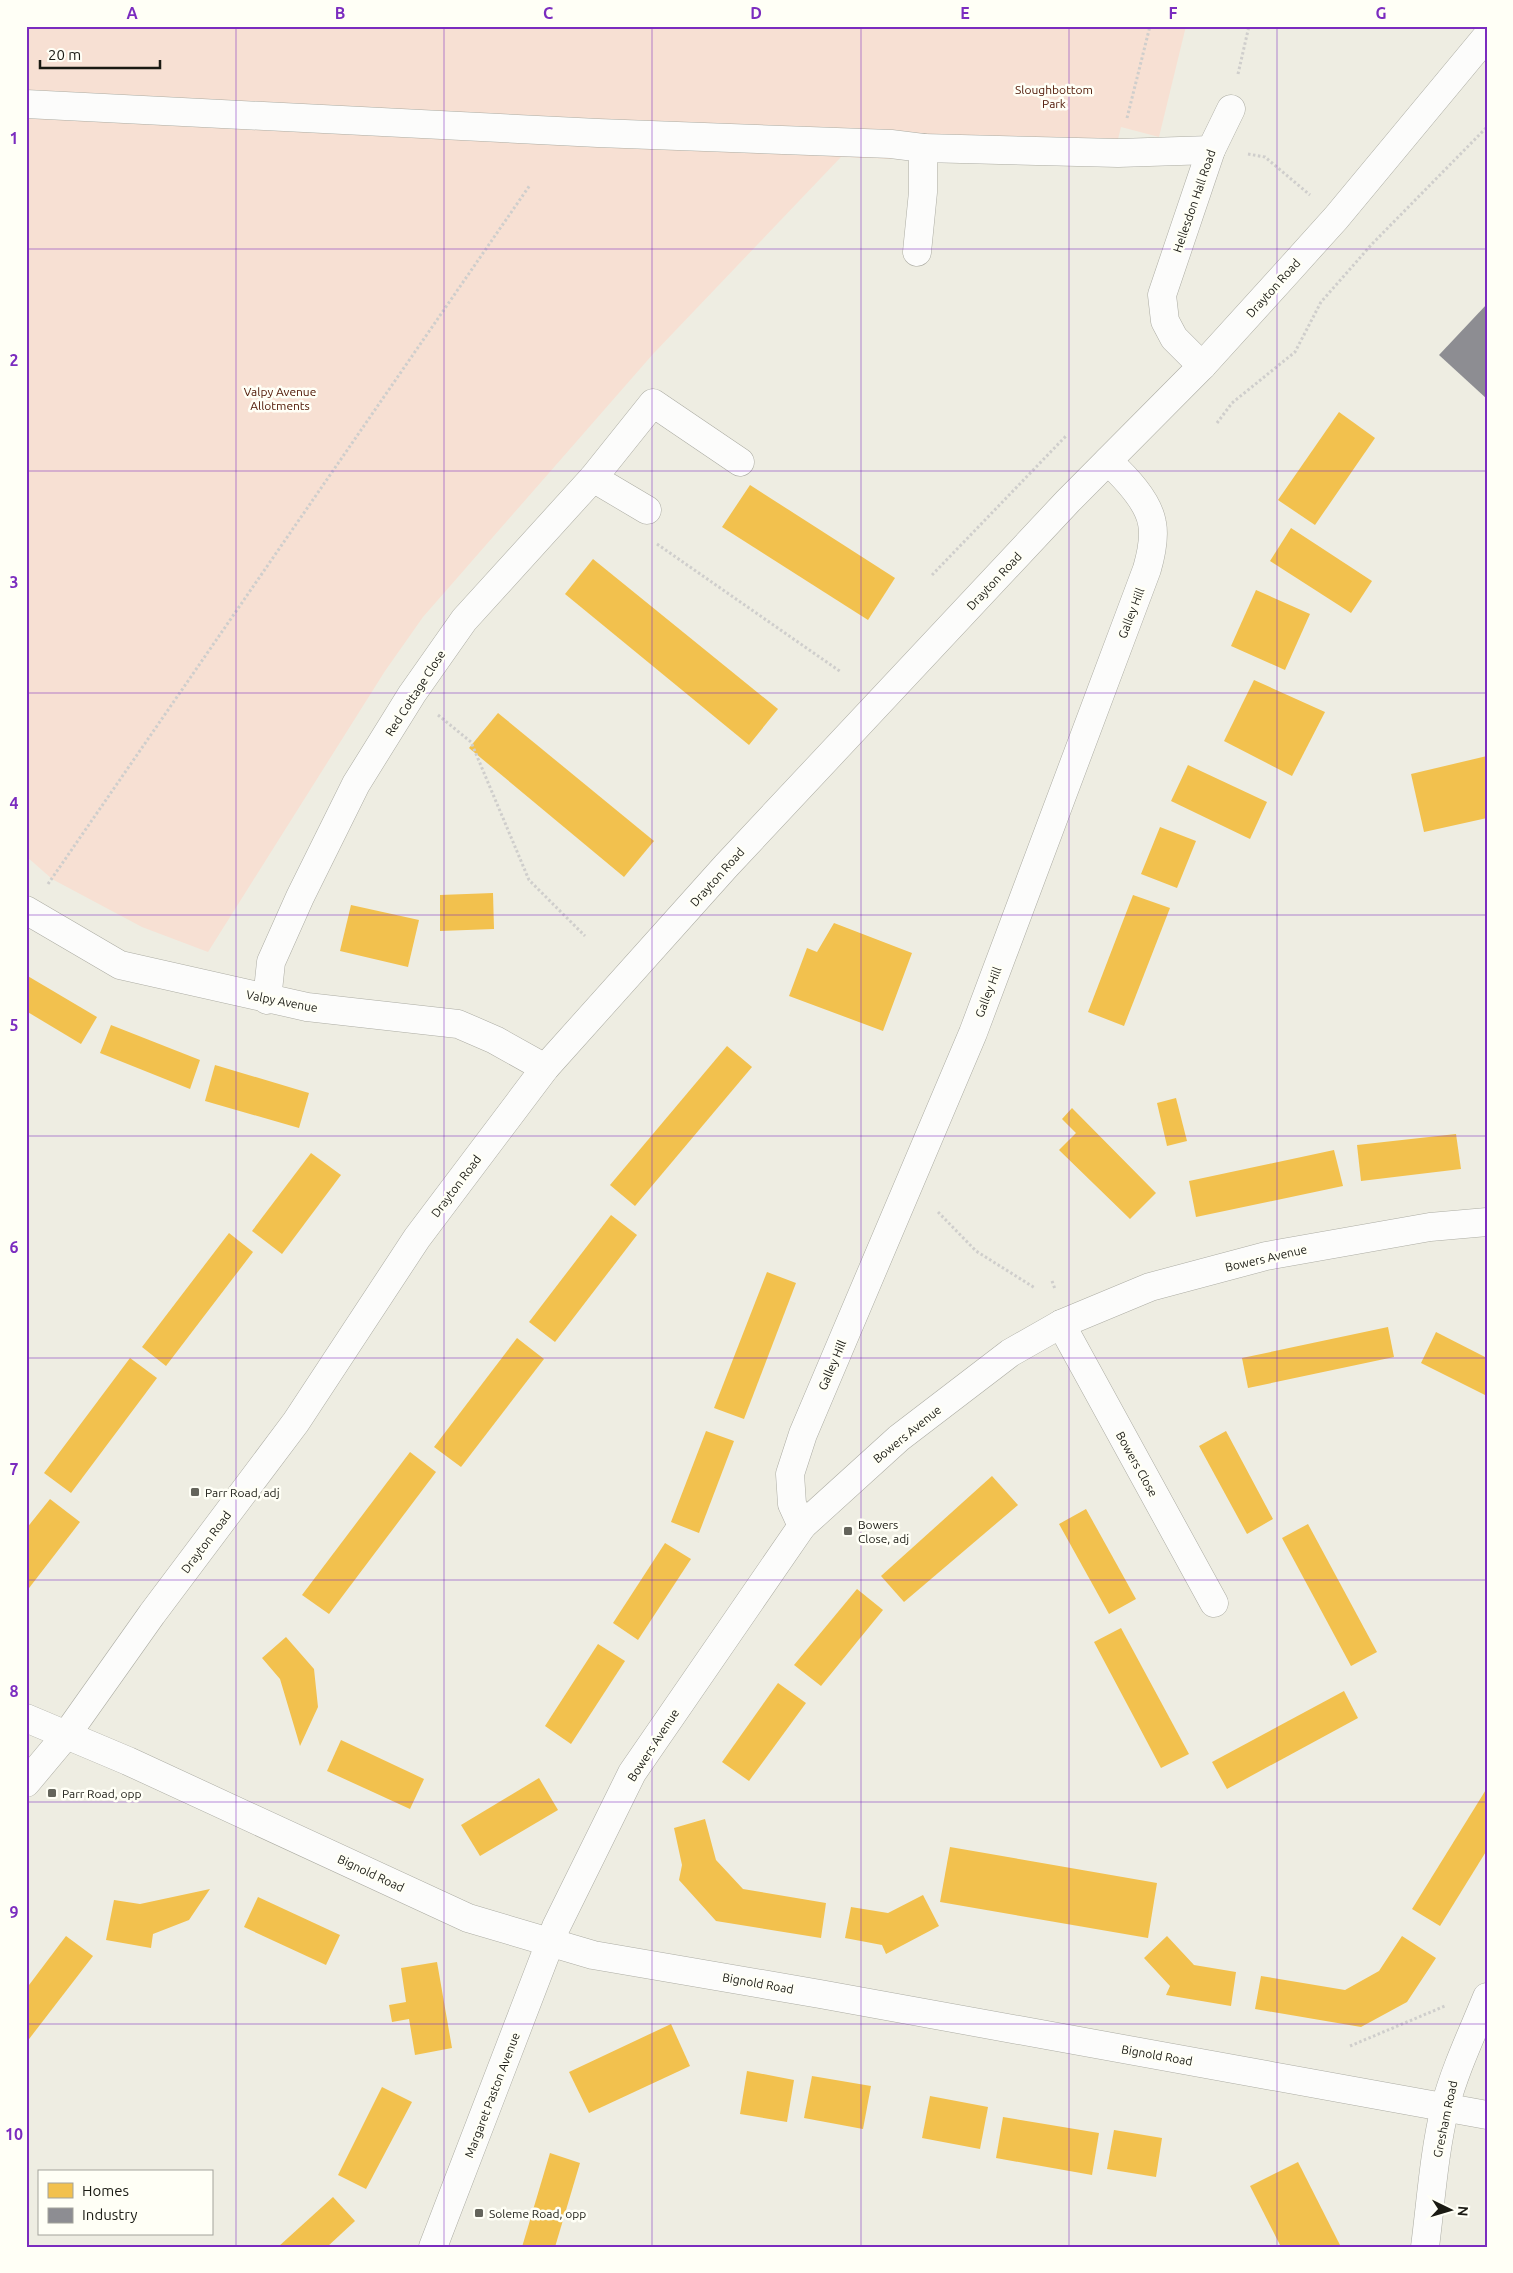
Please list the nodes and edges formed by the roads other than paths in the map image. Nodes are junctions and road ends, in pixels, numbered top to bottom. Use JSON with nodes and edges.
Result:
{"nodes":[{"id":1,"x":1487,"y":36,"type":"edge"},
{"id":2,"x":26,"y":104,"type":"edge"},
{"id":3,"x":1231,"y":109,"type":"road end"},
{"id":4,"x":923,"y":148,"type":"junction"},
{"id":5,"x":1210,"y":150,"type":"junction"},
{"id":6,"x":917,"y":252,"type":"dead end"},
{"id":7,"x":1202,"y":366,"type":"junction"},
{"id":8,"x":1108,"y":461,"type":"junction"},
{"id":9,"x":740,"y":462,"type":"dead end"},
{"id":10,"x":593,"y":478,"type":"junction"},
{"id":11,"x":647,"y":510,"type":"road end"},
{"id":12,"x":28,"y":911,"type":"edge"},
{"id":13,"x":267,"y":1000,"type":"junction"},
{"id":14,"x":545,"y":1068,"type":"junction"},
{"id":15,"x":1487,"y":1222,"type":"edge"},
{"id":16,"x":1061,"y":1324,"type":"junction"},
{"id":17,"x":802,"y":1526,"type":"junction"},
{"id":18,"x":1214,"y":1603,"type":"dead end"},
{"id":19,"x":26,"y":1718,"type":"edge"},
{"id":20,"x":66,"y":1734,"type":"junction"},
{"id":21,"x":26,"y":1783,"type":"edge"},
{"id":22,"x":550,"y":1944,"type":"junction"},
{"id":23,"x":1487,"y":1997,"type":"edge"},
{"id":24,"x":1445,"y":2107,"type":"junction"},
{"id":25,"x":1487,"y":2115,"type":"edge"},
{"id":26,"x":433,"y":2247,"type":"edge"},
{"id":27,"x":1425,"y":2247,"type":"edge"}],
"edges":[{"from":1,"to":7,"type":"street","name":"Drayton Road"},
{"from":2,"to":4,"type":"street"},
{"from":3,"to":5,"type":"street","name":"Hellesdon Hall Road"},
{"from":4,"to":5,"type":"street"},
{"from":4,"to":6,"type":"street"},
{"from":5,"to":7,"type":"street","name":"Hellesdon Hall Road"},
{"from":7,"to":8,"type":"street","name":"Drayton Road"},
{"from":8,"to":14,"type":"street","name":"Drayton Road"},
{"from":8,"to":17,"type":"street","name":"Galley Hill"},
{"from":9,"to":10,"type":"street","name":"Red Cottage Close"},
{"from":10,"to":11,"type":"street"},
{"from":10,"to":13,"type":"street","name":"Red Cottage Close"},
{"from":12,"to":13,"type":"street","name":"Valpy Avenue"},
{"from":13,"to":14,"type":"street","name":"Valpy Avenue"},
{"from":14,"to":20,"type":"street","name":"Drayton Road"},
{"from":15,"to":16,"type":"street","name":"Bowers Avenue"},
{"from":16,"to":17,"type":"street","name":"Bowers Avenue"},
{"from":16,"to":18,"type":"street","name":"Bowers Close"},
{"from":17,"to":22,"type":"street","name":"Bowers Avenue"},
{"from":19,"to":20,"type":"street","name":"Bignold Road"},
{"from":20,"to":21,"type":"street","name":"Drayton Road"},
{"from":20,"to":22,"type":"street","name":"Bignold Road"},
{"from":22,"to":24,"type":"street","name":"Bignold Road"},
{"from":22,"to":26,"type":"street","name":"Margaret Paston Avenue"},
{"from":23,"to":24,"type":"street","name":"Gresham Road"},
{"from":24,"to":25,"type":"street","name":"Bignold Road"},
{"from":24,"to":27,"type":"street","name":"Gresham Road"}]}
